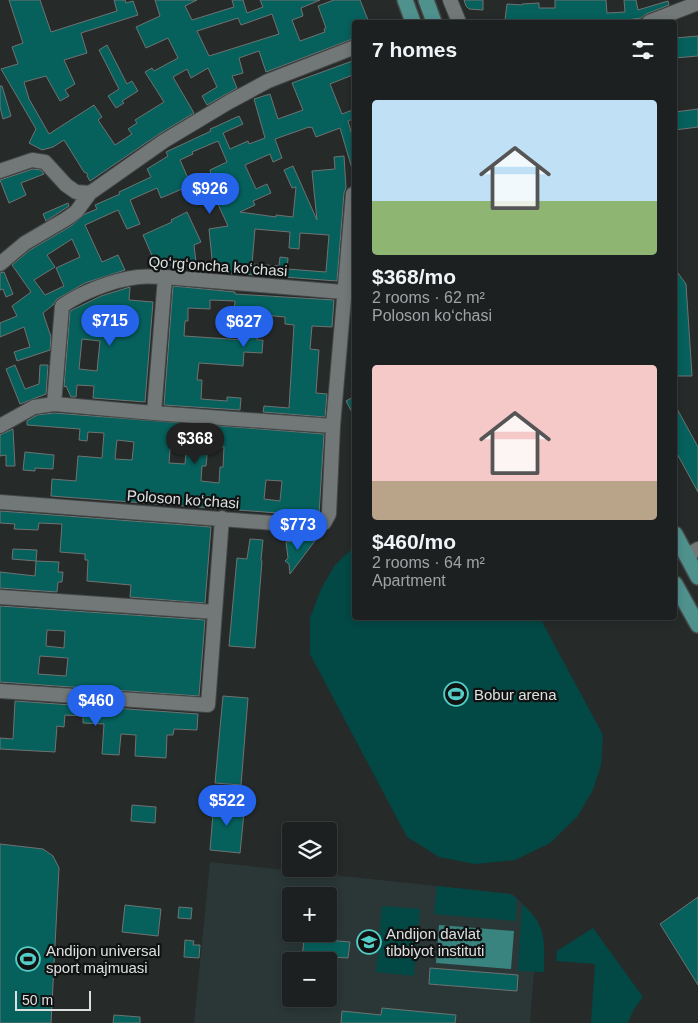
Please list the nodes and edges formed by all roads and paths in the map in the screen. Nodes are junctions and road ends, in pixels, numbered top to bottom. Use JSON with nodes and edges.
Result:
{"nodes":[{"id":1,"x":405,"y":0,"type":"edge"},
{"id":2,"x":426,"y":0,"type":"edge"},
{"id":3,"x":450,"y":0,"type":"edge"},
{"id":4,"x":698,"y":3,"type":"edge"},
{"id":5,"x":413,"y":20,"type":"edge"},
{"id":6,"x":433,"y":20,"type":"edge"},
{"id":7,"x":458,"y":20,"type":"edge"},
{"id":8,"x":654,"y":20,"type":"edge"},
{"id":9,"x":352,"y":48,"type":"edge"},
{"id":10,"x":0,"y":172,"type":"edge"},
{"id":11,"x":90,"y":193,"type":"junction"},
{"id":12,"x":352,"y":227,"type":"edge"},
{"id":13,"x":0,"y":264,"type":"edge"},
{"id":14,"x":165,"y":276,"type":"junction"},
{"id":15,"x":350,"y":293,"type":"edge"},
{"id":16,"x":54,"y":404,"type":"junction"},
{"id":17,"x":154,"y":413,"type":"junction"},
{"id":18,"x":0,"y":426,"type":"edge"},
{"id":19,"x":333,"y":426,"type":"junction"},
{"id":20,"x":0,"y":502,"type":"edge"},
{"id":21,"x":222,"y":518,"type":"junction"},
{"id":22,"x":677,"y":536,"type":"edge"},
{"id":23,"x":692,"y":552,"type":"edge"},
{"id":24,"x":698,"y":577,"type":"edge"},
{"id":25,"x":677,"y":588,"type":"edge"},
{"id":26,"x":0,"y":597,"type":"edge"},
{"id":27,"x":215,"y":612,"type":"junction"},
{"id":28,"x":698,"y":625,"type":"edge"},
{"id":29,"x":0,"y":691,"type":"edge"}],
"edges":[{"from":1,"to":5,"type":"main road"},
{"from":2,"to":6,"type":"main road"},
{"from":3,"to":7,"type":"street"},
{"from":4,"to":8,"type":"street"},
{"from":9,"to":11,"type":"street"},
{"from":10,"to":11,"type":"street"},
{"from":11,"to":13,"type":"street"},
{"from":12,"to":15,"type":"street","name":"Poloson koʻchasi"},
{"from":14,"to":15,"type":"street","name":"Qoʻrgʻoncha koʻchasi"},
{"from":14,"to":16,"type":"street","name":"Qoʻrgʻoncha koʻchasi"},
{"from":14,"to":17,"type":"street"},
{"from":15,"to":19,"type":"street","name":"Poloson koʻchasi"},
{"from":16,"to":17,"type":"street"},
{"from":16,"to":18,"type":"street"},
{"from":17,"to":19,"type":"street"},
{"from":19,"to":21,"type":"street","name":"Poloson koʻchasi"},
{"from":20,"to":21,"type":"street","name":"Poloson koʻchasi"},
{"from":21,"to":27,"type":"street"},
{"from":22,"to":23,"type":"main road"},
{"from":23,"to":24,"type":"main road"},
{"from":25,"to":28,"type":"main road"},
{"from":26,"to":27,"type":"street"},
{"from":27,"to":29,"type":"street"}]}
